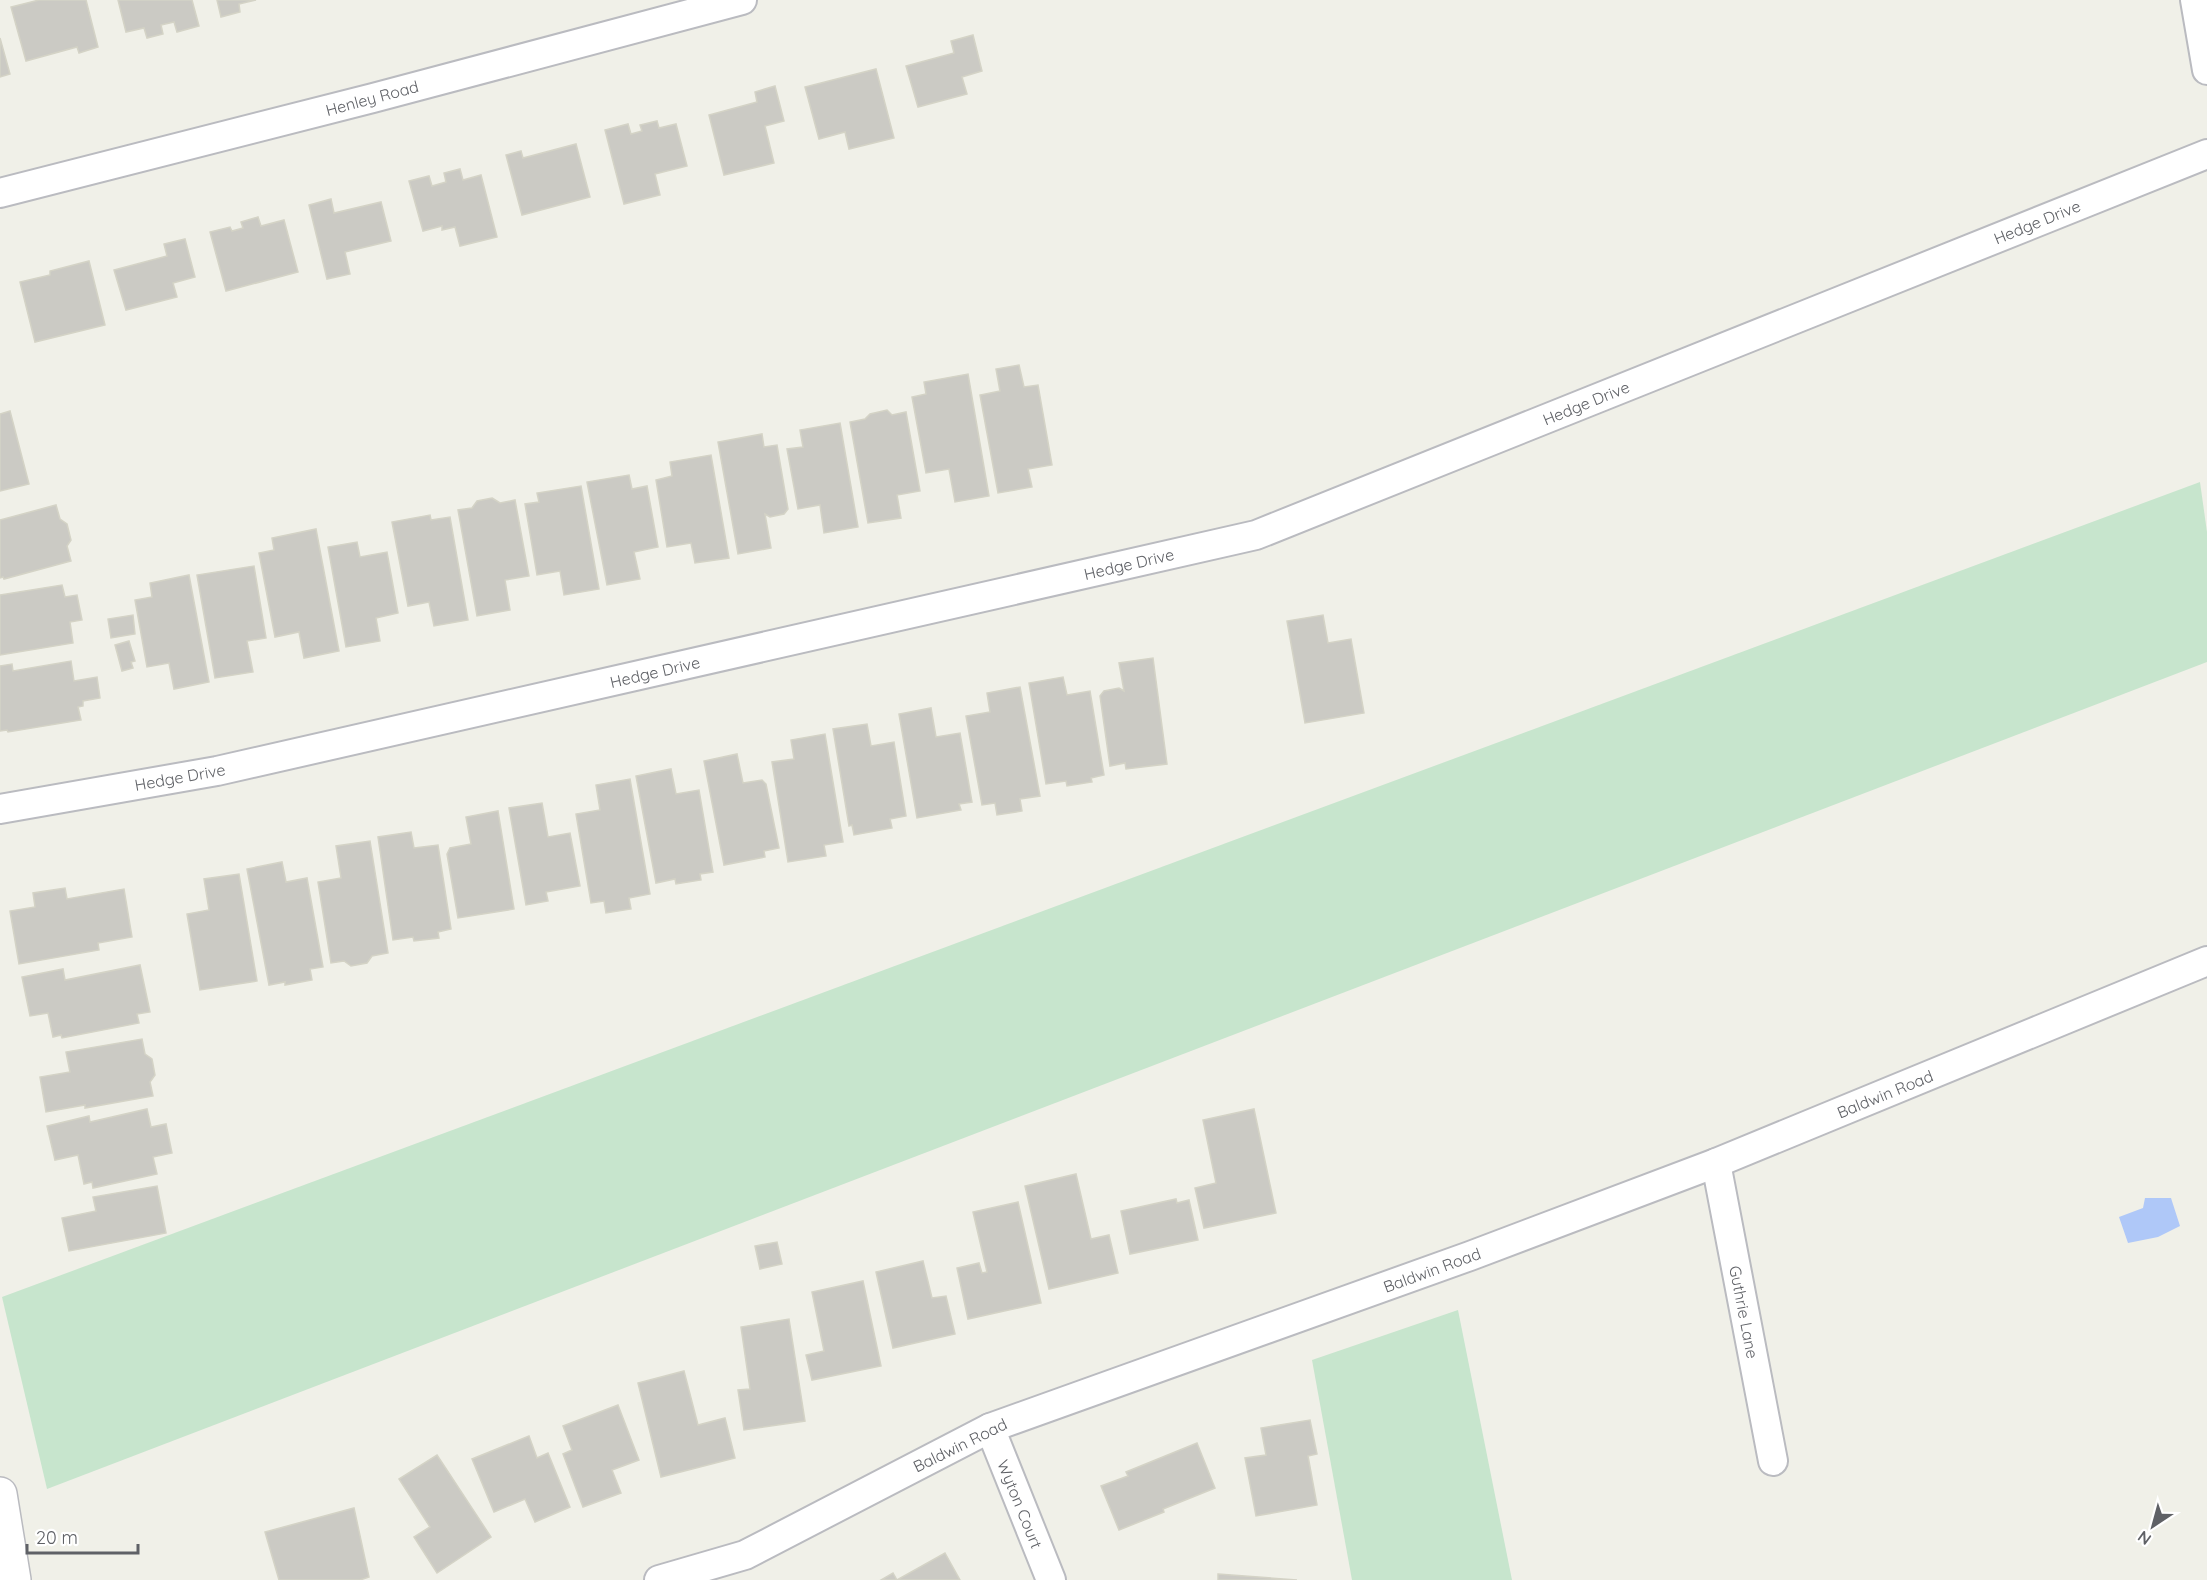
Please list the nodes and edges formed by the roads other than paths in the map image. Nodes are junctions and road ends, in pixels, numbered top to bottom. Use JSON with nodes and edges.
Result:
{"nodes":[{"id":1,"x":742,"y":0,"type":"edge"},
{"id":2,"x":2194,"y":0,"type":"edge"},
{"id":3,"x":2207,"y":70,"type":"edge"},
{"id":4,"x":2207,"y":154,"type":"edge"},
{"id":5,"x":0,"y":193,"type":"edge"},
{"id":6,"x":0,"y":809,"type":"edge"},
{"id":7,"x":2207,"y":961,"type":"edge"},
{"id":8,"x":1716,"y":1163,"type":"junction"},
{"id":9,"x":990,"y":1428,"type":"junction"},
{"id":10,"x":1773,"y":1461,"type":"dead end"},
{"id":11,"x":0,"y":1494,"type":"edge"},
{"id":12,"x":14,"y":1580,"type":"edge"},
{"id":13,"x":659,"y":1580,"type":"edge"},
{"id":14,"x":1051,"y":1580,"type":"edge"}],
"edges":[{"from":1,"to":5,"type":"street","name":"Henley Road"},
{"from":2,"to":3,"type":"street"},
{"from":4,"to":6,"type":"street","name":"Hedge Drive"},
{"from":7,"to":8,"type":"street","name":"Baldwin Road"},
{"from":8,"to":9,"type":"street","name":"Baldwin Road"},
{"from":8,"to":10,"type":"street","name":"Guthrie Lane"},
{"from":9,"to":13,"type":"street","name":"Baldwin Road"},
{"from":9,"to":14,"type":"street","name":"Wyton Court"},
{"from":11,"to":12,"type":"street"}]}
